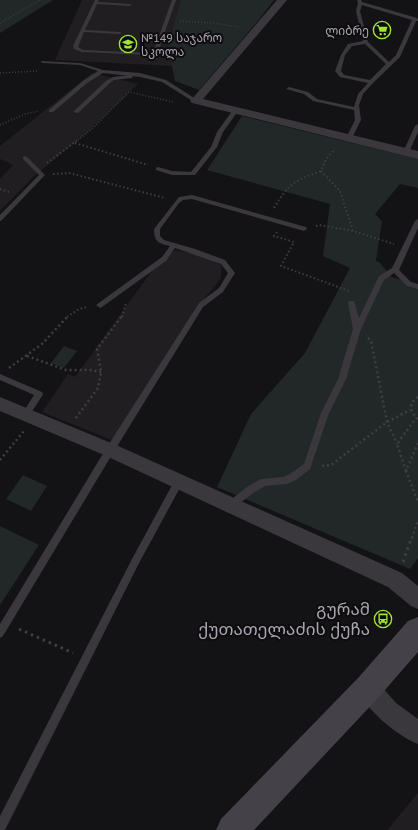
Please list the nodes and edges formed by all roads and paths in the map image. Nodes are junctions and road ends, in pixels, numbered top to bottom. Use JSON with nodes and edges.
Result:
{"nodes":[{"id":1,"x":40,"y":0,"type":"edge"},
{"id":2,"x":174,"y":0,"type":"edge"},
{"id":3,"x":282,"y":0,"type":"edge"},
{"id":4,"x":96,"y":1,"type":"edge"},
{"id":5,"x":360,"y":1,"type":"edge"},
{"id":6,"x":130,"y":5,"type":"dead end"},
{"id":7,"x":417,"y":20,"type":"edge"},
{"id":8,"x":167,"y":21,"type":"junction"},
{"id":9,"x":0,"y":22,"type":"edge"},
{"id":10,"x":222,"y":24,"type":"dead end"},
{"id":11,"x":82,"y":31,"type":"junction"},
{"id":12,"x":120,"y":33,"type":"dead end"},
{"id":13,"x":366,"y":42,"type":"junction"},
{"id":14,"x":43,"y":62,"type":"dead end"},
{"id":15,"x":389,"y":64,"type":"junction"},
{"id":16,"x":102,"y":71,"type":"junction"},
{"id":17,"x":140,"y":75,"type":"junction"},
{"id":18,"x":371,"y":82,"type":"junction"},
{"id":19,"x":289,"y":89,"type":"dead end"},
{"id":20,"x":196,"y":101,"type":"junction"},
{"id":21,"x":170,"y":102,"type":"dead end"},
{"id":22,"x":357,"y":109,"type":"junction"},
{"id":23,"x":235,"y":110,"type":"junction"},
{"id":24,"x":51,"y":111,"type":"joint"},
{"id":25,"x":76,"y":112,"type":"dead end"},
{"id":26,"x":0,"y":126,"type":"edge"},
{"id":27,"x":418,"y":126,"type":"edge"},
{"id":28,"x":344,"y":137,"type":"junction"},
{"id":29,"x":74,"y":142,"type":"junction"},
{"id":30,"x":406,"y":152,"type":"junction"},
{"id":31,"x":418,"y":155,"type":"edge"},
{"id":32,"x":25,"y":158,"type":"dead end"},
{"id":33,"x":158,"y":169,"type":"joint"},
{"id":34,"x":321,"y":171,"type":"junction"},
{"id":35,"x":39,"y":173,"type":"junction"},
{"id":36,"x":177,"y":202,"type":"junction"},
{"id":37,"x":0,"y":219,"type":"edge"},
{"id":38,"x":268,"y":219,"type":"junction"},
{"id":39,"x":418,"y":221,"type":"edge"},
{"id":40,"x":282,"y":223,"type":"junction"},
{"id":41,"x":319,"y":225,"type":"dead end"},
{"id":42,"x":304,"y":229,"type":"dead end"},
{"id":43,"x":353,"y":231,"type":"junction"},
{"id":44,"x":174,"y":245,"type":"junction"},
{"id":45,"x":405,"y":247,"type":"junction"},
{"id":46,"x":395,"y":270,"type":"junction"},
{"id":47,"x":135,"y":280,"type":"junction"},
{"id":48,"x":341,"y":287,"type":"dead end"},
{"id":49,"x":418,"y":287,"type":"edge"},
{"id":50,"x":352,"y":303,"type":"dead end"},
{"id":51,"x":100,"y":305,"type":"joint"},
{"id":52,"x":358,"y":329,"type":"junction"},
{"id":53,"x":26,"y":355,"type":"junction"},
{"id":54,"x":101,"y":372,"type":"junction"},
{"id":55,"x":3,"y":374,"type":"edge"},
{"id":56,"x":418,"y":397,"type":"edge"},
{"id":57,"x":0,"y":404,"type":"edge"},
{"id":58,"x":410,"y":410,"type":"junction"},
{"id":59,"x":30,"y":416,"type":"junction"},
{"id":60,"x":417,"y":418,"type":"edge"},
{"id":61,"x":387,"y":422,"type":"junction"},
{"id":62,"x":66,"y":432,"type":"junction"},
{"id":63,"x":418,"y":443,"type":"edge"},
{"id":64,"x":397,"y":444,"type":"junction"},
{"id":65,"x":110,"y":450,"type":"junction"},
{"id":66,"x":0,"y":460,"type":"edge"},
{"id":67,"x":307,"y":466,"type":"junction"},
{"id":68,"x":406,"y":471,"type":"junction"},
{"id":69,"x":179,"y":481,"type":"junction"},
{"id":70,"x":418,"y":502,"type":"edge"},
{"id":71,"x":231,"y":505,"type":"junction"},
{"id":72,"x":418,"y":522,"type":"edge"},
{"id":73,"x":401,"y":569,"type":"dead end"},
{"id":74,"x":418,"y":598,"type":"edge"},
{"id":75,"x":25,"y":631,"type":"dead end"},
{"id":76,"x":418,"y":631,"type":"edge"},
{"id":77,"x":0,"y":633,"type":"edge"},
{"id":78,"x":86,"y":660,"type":"junction"},
{"id":79,"x":368,"y":688,"type":"junction"},
{"id":80,"x":418,"y":733,"type":"edge"},
{"id":81,"x":0,"y":828,"type":"edge"},
{"id":82,"x":232,"y":830,"type":"edge"}],
"edges":[{"from":1,"to":9,"type":"path"},
{"from":2,"to":8,"type":"lane"},
{"from":3,"to":20,"type":"street"},
{"from":4,"to":6,"type":"lane"},
{"from":4,"to":11,"type":"lane"},
{"from":5,"to":7,"type":"lane"},
{"from":5,"to":13,"type":"lane"},
{"from":7,"to":15,"type":"lane"},
{"from":8,"to":10,"type":"path"},
{"from":8,"to":11,"type":"lane"},
{"from":11,"to":12,"type":"lane"},
{"from":13,"to":15,"type":"lane"},
{"from":13,"to":18,"type":"lane"},
{"from":14,"to":16,"type":"lane"},
{"from":15,"to":18,"type":"lane"},
{"from":16,"to":17,"type":"lane"},
{"from":16,"to":24,"type":"lane"},
{"from":17,"to":20,"type":"lane"},
{"from":17,"to":25,"type":"lane"},
{"from":18,"to":22,"type":"lane"},
{"from":19,"to":22,"type":"lane"},
{"from":20,"to":23,"type":"street"},
{"from":21,"to":29,"type":"path"},
{"from":22,"to":28,"type":"lane"},
{"from":23,"to":28,"type":"street"},
{"from":23,"to":33,"type":"lane"},
{"from":24,"to":26,"type":"path"},
{"from":27,"to":30,"type":"lane"},
{"from":28,"to":30,"type":"street"},
{"from":28,"to":34,"type":"path"},
{"from":29,"to":33,"type":"path"},
{"from":29,"to":35,"type":"path"},
{"from":30,"to":31,"type":"street"},
{"from":32,"to":35,"type":"lane"},
{"from":34,"to":38,"type":"path"},
{"from":34,"to":43,"type":"path"},
{"from":35,"to":36,"type":"path"},
{"from":35,"to":37,"type":"lane"},
{"from":36,"to":38,"type":"lane"},
{"from":36,"to":44,"type":"lane"},
{"from":38,"to":40,"type":"lane"},
{"from":39,"to":45,"type":"lane"},
{"from":40,"to":42,"type":"lane"},
{"from":40,"to":48,"type":"path"},
{"from":41,"to":43,"type":"path"},
{"from":43,"to":45,"type":"path"},
{"from":44,"to":47,"type":"lane"},
{"from":44,"to":65,"type":"lane"},
{"from":45,"to":46,"type":"lane"},
{"from":46,"to":49,"type":"lane"},
{"from":46,"to":52,"type":"lane"},
{"from":47,"to":51,"type":"lane"},
{"from":47,"to":54,"type":"path"},
{"from":50,"to":52,"type":"lane"},
{"from":51,"to":53,"type":"path"},
{"from":52,"to":61,"type":"path"},
{"from":52,"to":67,"type":"lane"},
{"from":53,"to":54,"type":"path"},
{"from":53,"to":55,"type":"path"},
{"from":54,"to":62,"type":"path"},
{"from":55,"to":59,"type":"lane"},
{"from":56,"to":58,"type":"path"},
{"from":57,"to":59,"type":"street"},
{"from":58,"to":60,"type":"path"},
{"from":58,"to":61,"type":"path"},
{"from":59,"to":62,"type":"street"},
{"from":59,"to":66,"type":"path"},
{"from":60,"to":64,"type":"path"},
{"from":61,"to":64,"type":"path"},
{"from":61,"to":67,"type":"path"},
{"from":62,"to":65,"type":"street"},
{"from":63,"to":68,"type":"path"},
{"from":64,"to":68,"type":"path"},
{"from":65,"to":69,"type":"street"},
{"from":65,"to":77,"type":"lane"},
{"from":67,"to":71,"type":"lane"},
{"from":68,"to":70,"type":"path"},
{"from":69,"to":71,"type":"street"},
{"from":69,"to":78,"type":"lane"},
{"from":71,"to":74,"type":"street"},
{"from":72,"to":73,"type":"path"},
{"from":75,"to":78,"type":"path"},
{"from":76,"to":79,"type":"main road"},
{"from":78,"to":81,"type":"lane"},
{"from":79,"to":80,"type":"street"},
{"from":79,"to":82,"type":"main road"}]}
